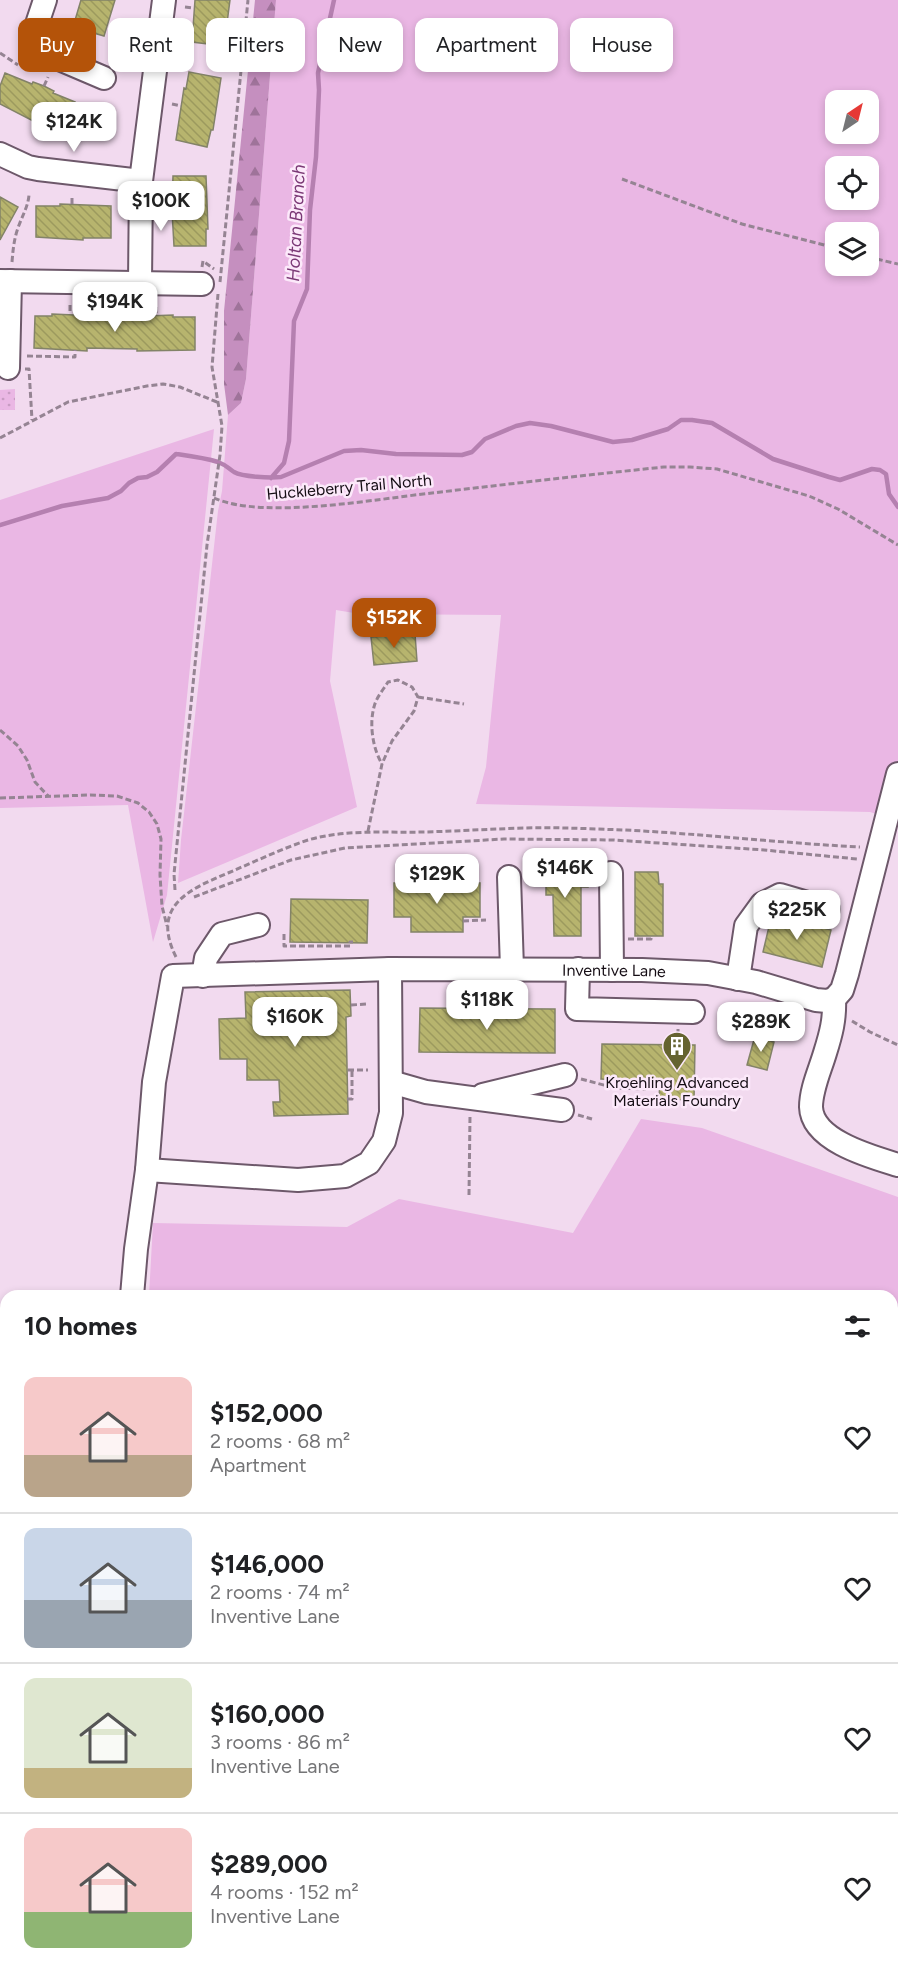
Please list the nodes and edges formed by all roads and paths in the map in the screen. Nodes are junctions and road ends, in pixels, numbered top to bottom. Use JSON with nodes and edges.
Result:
{"nodes":[{"id":1,"x":45,"y":0,"type":"edge"},
{"id":2,"x":248,"y":0,"type":"edge"},
{"id":3,"x":175,"y":3,"type":"edge"},
{"id":4,"x":194,"y":8,"type":"dead end"},
{"id":5,"x":0,"y":53,"type":"edge"},
{"id":6,"x":18,"y":64,"type":"dead end"},
{"id":7,"x":48,"y":78,"type":"dead end"},
{"id":8,"x":104,"y":78,"type":"dead end"},
{"id":9,"x":44,"y":86,"type":"dead end"},
{"id":10,"x":172,"y":104,"type":"dead end"},
{"id":11,"x":180,"y":106,"type":"dead end"},
{"id":12,"x":0,"y":154,"type":"edge"},
{"id":13,"x":622,"y":179,"type":"dead end"},
{"id":14,"x":141,"y":181,"type":"junction"},
{"id":15,"x":29,"y":195,"type":"dead end"},
{"id":16,"x":72,"y":198,"type":"dead end"},
{"id":17,"x":72,"y":204,"type":"dead end"},
{"id":18,"x":163,"y":211,"type":"dead end"},
{"id":19,"x":172,"y":211,"type":"dead end"},
{"id":20,"x":825,"y":245,"type":"edge"},
{"id":21,"x":879,"y":260,"type":"edge"},
{"id":22,"x":898,"y":264,"type":"edge"},
{"id":23,"x":8,"y":274,"type":"edge"},
{"id":24,"x":141,"y":283,"type":"junction"},
{"id":25,"x":202,"y":284,"type":"dead end"},
{"id":26,"x":70,"y":305,"type":"dead end"},
{"id":27,"x":156,"y":307,"type":"dead end"},
{"id":28,"x":70,"y":314,"type":"dead end"},
{"id":29,"x":156,"y":315,"type":"dead end"},
{"id":30,"x":75,"y":350,"type":"dead end"},
{"id":31,"x":21,"y":365,"type":"junction"},
{"id":32,"x":217,"y":402,"type":"junction"},
{"id":33,"x":32,"y":420,"type":"junction"},
{"id":34,"x":0,"y":438,"type":"edge"},
{"id":35,"x":214,"y":498,"type":"junction"},
{"id":36,"x":898,"y":545,"type":"edge"},
{"id":37,"x":418,"y":697,"type":"junction"},
{"id":38,"x":464,"y":704,"type":"dead end"},
{"id":39,"x":0,"y":730,"type":"edge"},
{"id":40,"x":382,"y":764,"type":"junction"},
{"id":41,"x":898,"y":774,"type":"edge"},
{"id":42,"x":50,"y":797,"type":"junction"},
{"id":43,"x":0,"y":798,"type":"edge"},
{"id":44,"x":368,"y":831,"type":"junction"},
{"id":45,"x":878,"y":854,"type":"junction"},
{"id":46,"x":611,"y":873,"type":"dead end"},
{"id":47,"x":509,"y":877,"type":"dead end"},
{"id":48,"x":175,"y":890,"type":"dead end"},
{"id":49,"x":194,"y":897,"type":"dead end"},
{"id":50,"x":828,"y":909,"type":"dead end"},
{"id":51,"x":486,"y":920,"type":"dead end"},
{"id":52,"x":463,"y":921,"type":"dead end"},
{"id":53,"x":167,"y":929,"type":"junction"},
{"id":54,"x":267,"y":929,"type":"joint"},
{"id":55,"x":651,"y":936,"type":"dead end"},
{"id":56,"x":620,"y":939,"type":"dead end"},
{"id":57,"x":353,"y":942,"type":"dead end"},
{"id":58,"x":390,"y":969,"type":"junction"},
{"id":59,"x":512,"y":969,"type":"junction"},
{"id":60,"x":578,"y":969,"type":"junction"},
{"id":61,"x":612,"y":970,"type":"junction"},
{"id":62,"x":173,"y":976,"type":"junction"},
{"id":63,"x":203,"y":976,"type":"junction"},
{"id":64,"x":738,"y":979,"type":"junction"},
{"id":65,"x":834,"y":999,"type":"junction"},
{"id":66,"x":367,"y":1004,"type":"dead end"},
{"id":67,"x":351,"y":1005,"type":"dead end"},
{"id":68,"x":686,"y":1020,"type":"joint"},
{"id":69,"x":678,"y":1044,"type":"dead end"},
{"id":70,"x":898,"y":1045,"type":"edge"},
{"id":71,"x":368,"y":1070,"type":"dead end"},
{"id":72,"x":565,"y":1075,"type":"joint"},
{"id":73,"x":391,"y":1082,"type":"junction"},
{"id":74,"x":646,"y":1089,"type":"dead end"},
{"id":75,"x":470,"y":1098,"type":"junction"},
{"id":76,"x":347,"y":1099,"type":"dead end"},
{"id":77,"x":562,"y":1110,"type":"dead end"},
{"id":78,"x":898,"y":1165,"type":"edge"},
{"id":79,"x":147,"y":1170,"type":"junction"},
{"id":80,"x":469,"y":1195,"type":"dead end"},
{"id":81,"x":133,"y":1290,"type":"edge"}],
"edges":[{"from":1,"to":8,"type":"street"},
{"from":2,"to":32,"type":"path"},
{"from":3,"to":4,"type":"path"},
{"from":3,"to":14,"type":"street"},
{"from":5,"to":6,"type":"path"},
{"from":7,"to":9,"type":"path"},
{"from":10,"to":11,"type":"path"},
{"from":12,"to":14,"type":"street"},
{"from":13,"to":20,"type":"path"},
{"from":14,"to":24,"type":"street"},
{"from":15,"to":23,"type":"path"},
{"from":16,"to":17,"type":"path"},
{"from":18,"to":19,"type":"path"},
{"from":21,"to":22,"type":"path"},
{"from":23,"to":24,"type":"street"},
{"from":23,"to":31,"type":"street"},
{"from":24,"to":25,"type":"street"},
{"from":26,"to":28,"type":"path"},
{"from":27,"to":29,"type":"path"},
{"from":30,"to":31,"type":"path"},
{"from":31,"to":33,"type":"path"},
{"from":32,"to":33,"type":"path"},
{"from":32,"to":35,"type":"path"},
{"from":33,"to":34,"type":"path"},
{"from":35,"to":36,"type":"path","name":"Huckleberry Trail North"},
{"from":35,"to":48,"type":"path"},
{"from":37,"to":38,"type":"path"},
{"from":37,"to":40,"type":"path"},
{"from":37,"to":40,"type":"path"},
{"from":39,"to":42,"type":"path"},
{"from":40,"to":44,"type":"path"},
{"from":41,"to":45,"type":"street"},
{"from":42,"to":43,"type":"path"},
{"from":42,"to":53,"type":"path"},
{"from":44,"to":45,"type":"path"},
{"from":44,"to":53,"type":"path"},
{"from":45,"to":49,"type":"path"},
{"from":45,"to":65,"type":"street"},
{"from":46,"to":61,"type":"street"},
{"from":47,"to":59,"type":"street"},
{"from":50,"to":64,"type":"street"},
{"from":51,"to":52,"type":"path"},
{"from":53,"to":62,"type":"path"},
{"from":54,"to":57,"type":"path"},
{"from":54,"to":63,"type":"street"},
{"from":55,"to":56,"type":"path"},
{"from":58,"to":59,"type":"street","name":"Inventive Lane"},
{"from":58,"to":63,"type":"street","name":"Inventive Lane"},
{"from":58,"to":73,"type":"street"},
{"from":59,"to":60,"type":"street","name":"Inventive Lane"},
{"from":60,"to":61,"type":"street","name":"Inventive Lane"},
{"from":60,"to":68,"type":"street"},
{"from":61,"to":64,"type":"street","name":"Inventive Lane"},
{"from":62,"to":63,"type":"street","name":"Inventive Lane"},
{"from":62,"to":79,"type":"street"},
{"from":64,"to":65,"type":"street","name":"Inventive Lane"},
{"from":65,"to":70,"type":"path"},
{"from":65,"to":78,"type":"street"},
{"from":66,"to":67,"type":"path"},
{"from":68,"to":69,"type":"path"},
{"from":71,"to":76,"type":"path"},
{"from":72,"to":74,"type":"path"},
{"from":72,"to":75,"type":"street"},
{"from":73,"to":75,"type":"street"},
{"from":73,"to":79,"type":"street"},
{"from":75,"to":77,"type":"street"},
{"from":75,"to":80,"type":"path"},
{"from":79,"to":81,"type":"street"}]}
